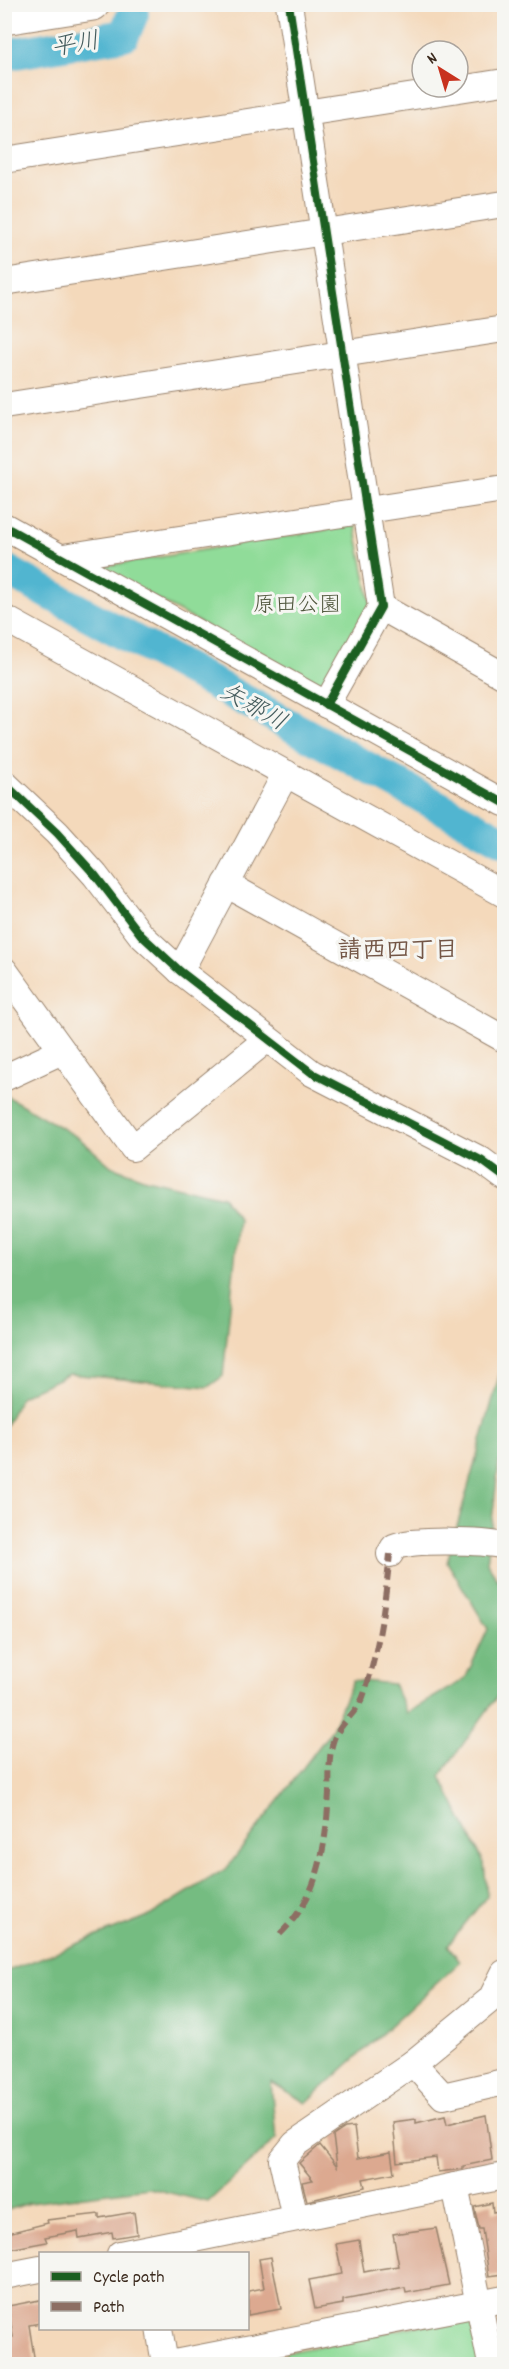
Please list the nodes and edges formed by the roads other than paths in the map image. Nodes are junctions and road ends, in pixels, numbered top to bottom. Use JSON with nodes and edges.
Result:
{"nodes":[{"id":1,"x":289,"y":4,"type":"edge"},
{"id":2,"x":84,"y":5,"type":"edge"},
{"id":3,"x":4,"y":18,"type":"edge"},
{"id":4,"x":504,"y":81,"type":"edge"},
{"id":5,"x":305,"y":113,"type":"junction"},
{"id":6,"x":4,"y":160,"type":"edge"},
{"id":7,"x":504,"y":204,"type":"edge"},
{"id":8,"x":322,"y":232,"type":"junction"},
{"id":9,"x":4,"y":282,"type":"edge"},
{"id":10,"x":504,"y":330,"type":"edge"},
{"id":11,"x":342,"y":354,"type":"junction"},
{"id":12,"x":4,"y":406,"type":"edge"},
{"id":13,"x":504,"y":489,"type":"edge"},
{"id":14,"x":366,"y":510,"type":"junction"},
{"id":15,"x":4,"y":526,"type":"edge"},
{"id":16,"x":63,"y":557,"type":"junction"},
{"id":17,"x":381,"y":607,"type":"junction"},
{"id":18,"x":4,"y":618,"type":"edge"},
{"id":19,"x":504,"y":676,"type":"edge"},
{"id":20,"x":326,"y":705,"type":"junction"},
{"id":21,"x":285,"y":772,"type":"junction"},
{"id":22,"x":4,"y":783,"type":"edge"},
{"id":23,"x":504,"y":803,"type":"edge"},
{"id":24,"x":226,"y":884,"type":"junction"},
{"id":25,"x":504,"y":894,"type":"edge"},
{"id":26,"x":4,"y":970,"type":"edge"},
{"id":27,"x":180,"y":971,"type":"junction"},
{"id":28,"x":504,"y":1039,"type":"edge"},
{"id":29,"x":267,"y":1040,"type":"junction"},
{"id":30,"x":62,"y":1051,"type":"junction"},
{"id":31,"x":4,"y":1078,"type":"edge"},
{"id":32,"x":504,"y":1178,"type":"edge"},
{"id":33,"x":504,"y":1546,"type":"edge"},
{"id":34,"x":390,"y":1554,"type":"dead end"},
{"id":35,"x":504,"y":1972,"type":"edge"},
{"id":36,"x":413,"y":2062,"type":"junction"},
{"id":37,"x":504,"y":2082,"type":"edge"},
{"id":38,"x":504,"y":2176,"type":"edge"},
{"id":39,"x":455,"y":2186,"type":"junction"},
{"id":40,"x":295,"y":2218,"type":"junction"},
{"id":41,"x":147,"y":2251,"type":"edge"},
{"id":42,"x":39,"y":2269,"type":"edge"},
{"id":43,"x":4,"y":2276,"type":"edge"},
{"id":44,"x":504,"y":2299,"type":"edge"},
{"id":45,"x":478,"y":2304,"type":"junction"},
{"id":46,"x":159,"y":2330,"type":"edge"},
{"id":47,"x":275,"y":2354,"type":"edge"},
{"id":48,"x":167,"y":2364,"type":"edge"},
{"id":49,"x":491,"y":2364,"type":"edge"}],
"edges":[{"from":1,"to":5,"type":"street"},
{"from":2,"to":3,"type":"main road"},
{"from":4,"to":5,"type":"street"},
{"from":5,"to":6,"type":"street"},
{"from":5,"to":8,"type":"street"},
{"from":7,"to":8,"type":"street"},
{"from":8,"to":9,"type":"street"},
{"from":8,"to":11,"type":"street"},
{"from":10,"to":11,"type":"street"},
{"from":11,"to":12,"type":"street"},
{"from":11,"to":14,"type":"street"},
{"from":13,"to":14,"type":"street"},
{"from":14,"to":16,"type":"street"},
{"from":14,"to":17,"type":"street"},
{"from":15,"to":16,"type":"street"},
{"from":16,"to":20,"type":"street"},
{"from":17,"to":19,"type":"street"},
{"from":17,"to":20,"type":"street"},
{"from":18,"to":21,"type":"street"},
{"from":20,"to":23,"type":"street"},
{"from":21,"to":24,"type":"street"},
{"from":21,"to":25,"type":"street"},
{"from":22,"to":27,"type":"street"},
{"from":24,"to":27,"type":"street"},
{"from":24,"to":28,"type":"street"},
{"from":26,"to":30,"type":"street"},
{"from":27,"to":29,"type":"street"},
{"from":29,"to":30,"type":"street"},
{"from":29,"to":32,"type":"street"},
{"from":30,"to":31,"type":"street"},
{"from":33,"to":34,"type":"street"},
{"from":35,"to":36,"type":"street"},
{"from":36,"to":37,"type":"street"},
{"from":36,"to":40,"type":"street"},
{"from":38,"to":39,"type":"street"},
{"from":39,"to":40,"type":"street"},
{"from":39,"to":45,"type":"street"},
{"from":40,"to":41,"type":"street"},
{"from":42,"to":43,"type":"street"},
{"from":44,"to":45,"type":"street"},
{"from":45,"to":47,"type":"street"},
{"from":45,"to":49,"type":"street"},
{"from":46,"to":48,"type":"street"},
{"from":47,"to":48,"type":"street"}]}
